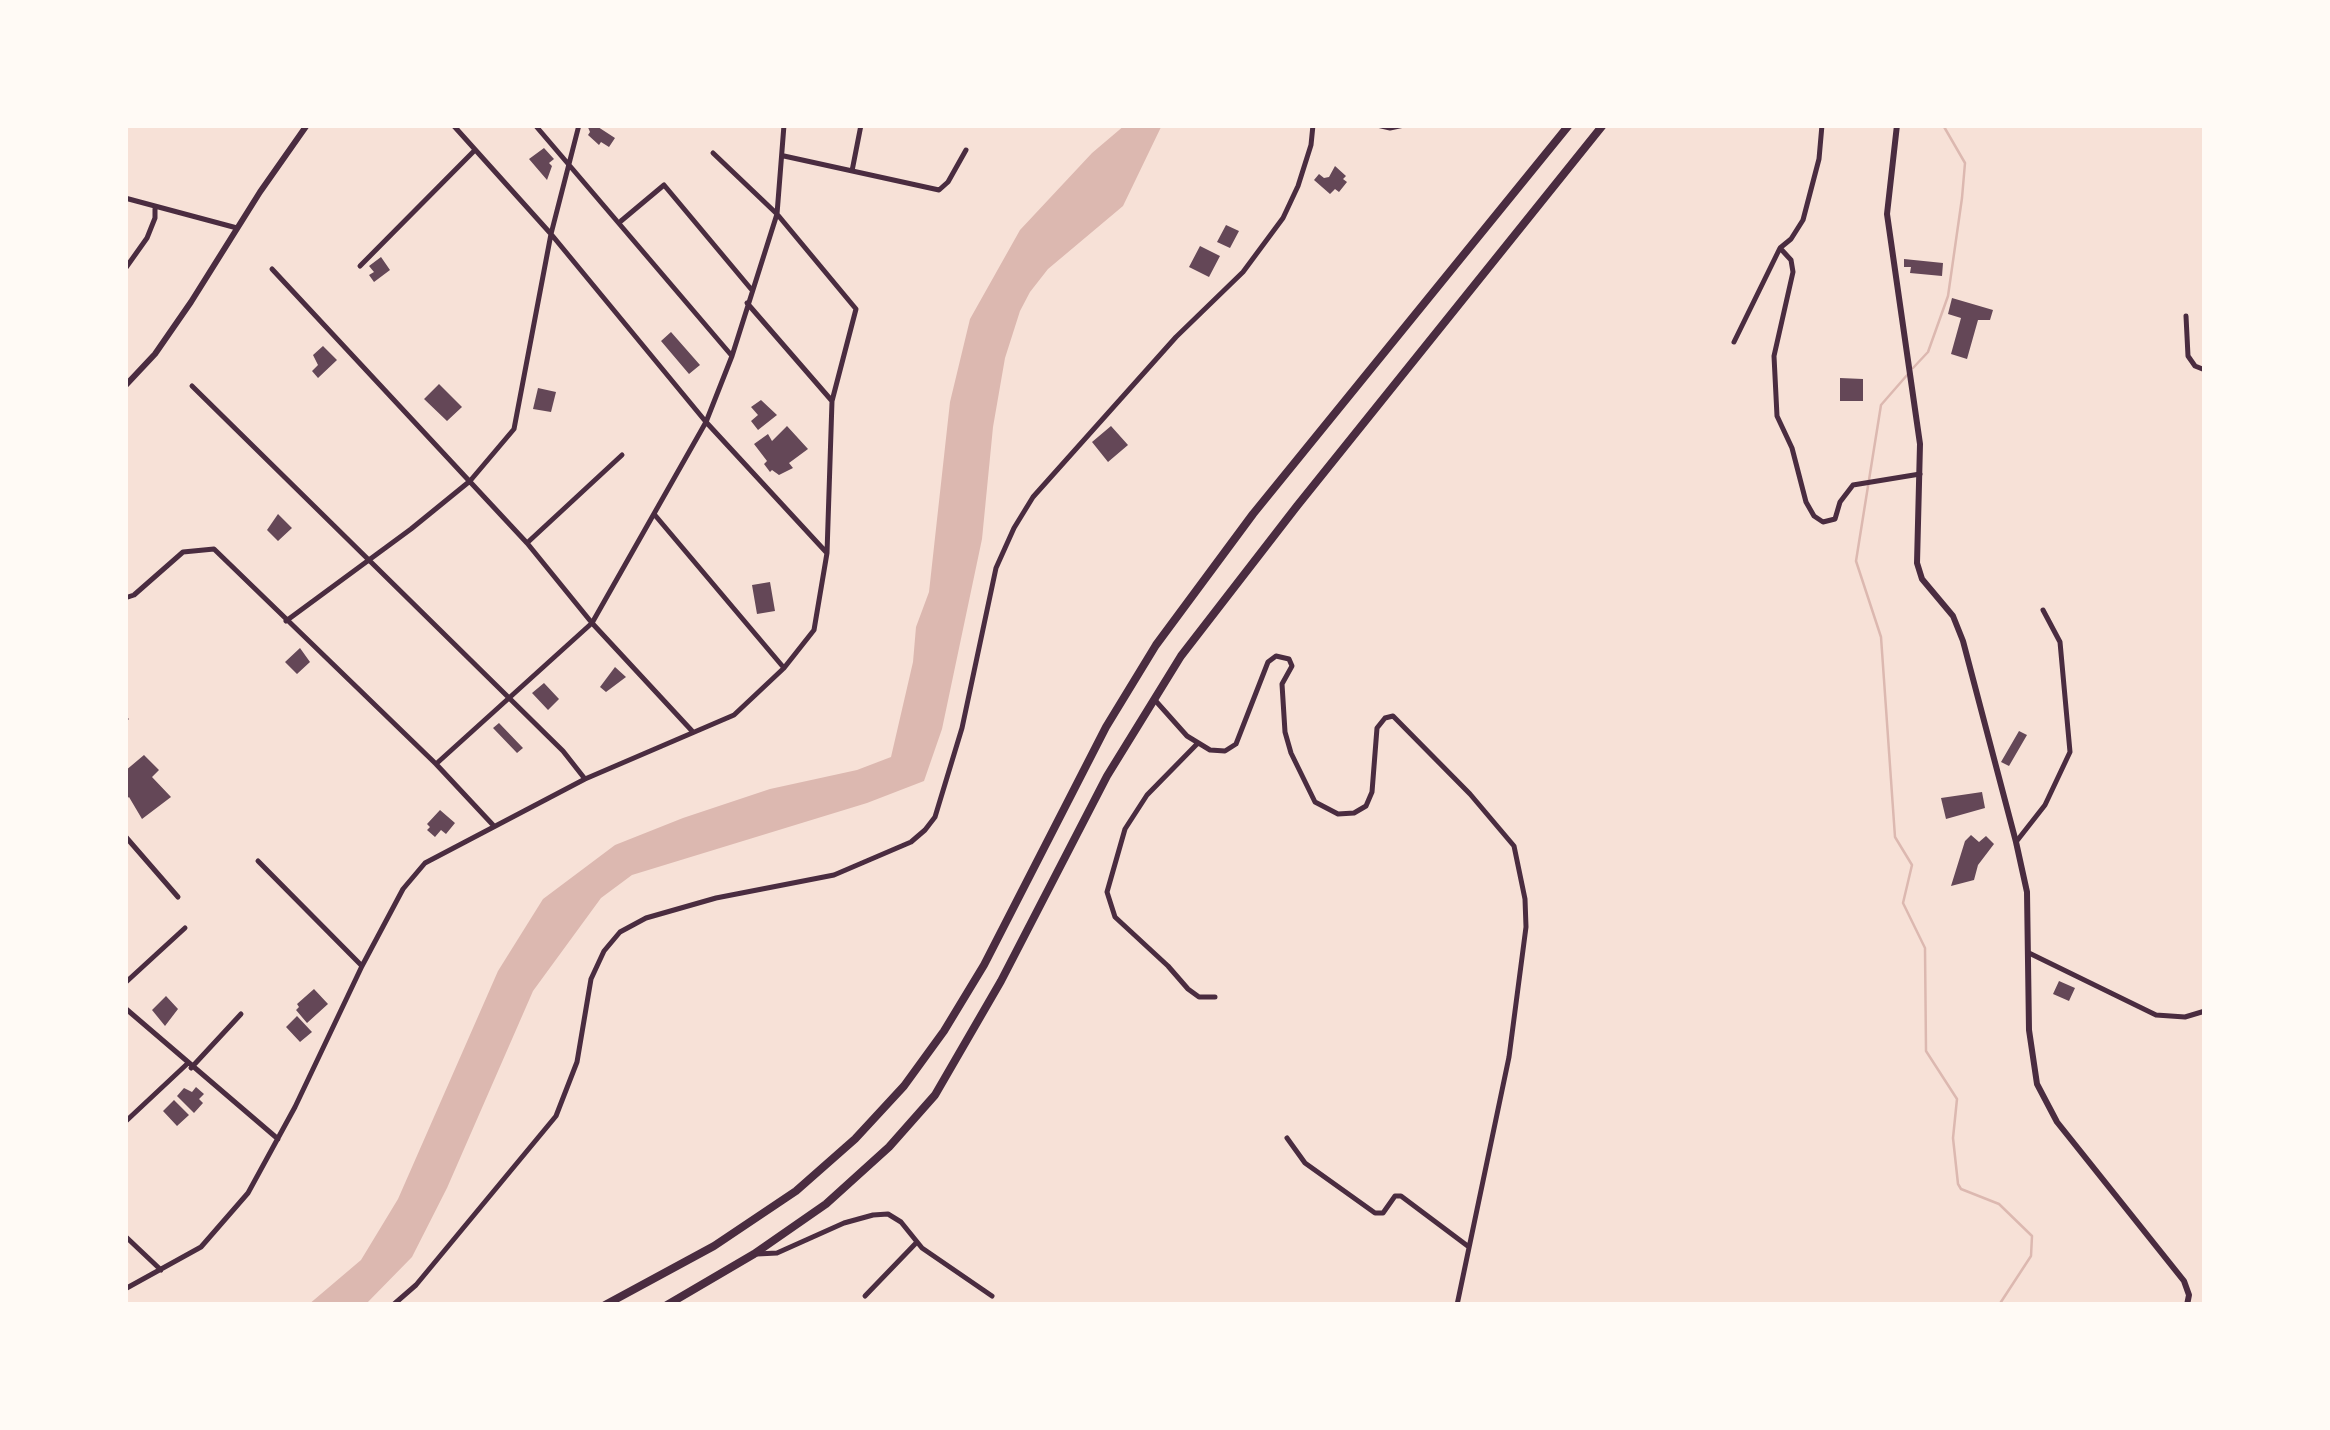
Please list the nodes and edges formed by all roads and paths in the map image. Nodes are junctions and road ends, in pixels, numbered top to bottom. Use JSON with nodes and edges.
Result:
{"nodes":[{"id":1,"x":307,"y":125,"type":"edge"},
{"id":2,"x":453,"y":125,"type":"edge"},
{"id":3,"x":535,"y":125,"type":"edge"},
{"id":4,"x":579,"y":125,"type":"edge"},
{"id":5,"x":784,"y":125,"type":"edge"},
{"id":6,"x":861,"y":125,"type":"edge"},
{"id":7,"x":1313,"y":125,"type":"edge"},
{"id":8,"x":1376,"y":125,"type":"edge"},
{"id":9,"x":1404,"y":125,"type":"edge"},
{"id":10,"x":1569,"y":125,"type":"edge"},
{"id":11,"x":1603,"y":125,"type":"edge"},
{"id":12,"x":1822,"y":125,"type":"edge"},
{"id":13,"x":1897,"y":125,"type":"edge"},
{"id":14,"x":966,"y":150,"type":"dead end"},
{"id":15,"x":474,"y":151,"type":"junction"},
{"id":16,"x":713,"y":152,"type":"dead end"},
{"id":17,"x":784,"y":156,"type":"junction"},
{"id":18,"x":567,"y":162,"type":"junction"},
{"id":19,"x":852,"y":171,"type":"junction"},
{"id":20,"x":125,"y":198,"type":"edge"},
{"id":21,"x":155,"y":206,"type":"junction"},
{"id":22,"x":776,"y":214,"type":"junction"},
{"id":23,"x":620,"y":222,"type":"junction"},
{"id":24,"x":237,"y":228,"type":"junction"},
{"id":25,"x":551,"y":234,"type":"junction"},
{"id":26,"x":1780,"y":248,"type":"junction"},
{"id":27,"x":360,"y":266,"type":"dead end"},
{"id":28,"x":125,"y":269,"type":"edge"},
{"id":29,"x":272,"y":269,"type":"dead end"},
{"id":30,"x":751,"y":290,"type":"junction"},
{"id":31,"x":747,"y":304,"type":"junction"},
{"id":32,"x":2186,"y":316,"type":"dead end"},
{"id":33,"x":1734,"y":342,"type":"dead end"},
{"id":34,"x":732,"y":356,"type":"junction"},
{"id":35,"x":2205,"y":370,"type":"edge"},
{"id":36,"x":125,"y":386,"type":"edge"},
{"id":37,"x":192,"y":386,"type":"dead end"},
{"id":38,"x":832,"y":401,"type":"junction"},
{"id":39,"x":706,"y":422,"type":"junction"},
{"id":40,"x":622,"y":455,"type":"dead end"},
{"id":41,"x":1920,"y":474,"type":"junction"},
{"id":42,"x":470,"y":481,"type":"junction"},
{"id":43,"x":654,"y":514,"type":"junction"},
{"id":44,"x":527,"y":543,"type":"junction"},
{"id":45,"x":827,"y":553,"type":"junction"},
{"id":46,"x":370,"y":561,"type":"junction"},
{"id":47,"x":125,"y":598,"type":"edge"},
{"id":48,"x":2043,"y":610,"type":"dead end"},
{"id":49,"x":286,"y":621,"type":"junction"},
{"id":50,"x":592,"y":623,"type":"junction"},
{"id":51,"x":784,"y":668,"type":"junction"},
{"id":52,"x":1153,"y":698,"type":"junction"},
{"id":53,"x":508,"y":699,"type":"junction"},
{"id":54,"x":693,"y":732,"type":"junction"},
{"id":55,"x":1198,"y":744,"type":"junction"},
{"id":56,"x":436,"y":764,"type":"junction"},
{"id":57,"x":585,"y":779,"type":"junction"},
{"id":58,"x":493,"y":825,"type":"junction"},
{"id":59,"x":125,"y":836,"type":"edge"},
{"id":60,"x":2016,"y":842,"type":"junction"},
{"id":61,"x":258,"y":860,"type":"dead end"},
{"id":62,"x":178,"y":896,"type":"dead end"},
{"id":63,"x":185,"y":928,"type":"dead end"},
{"id":64,"x":2029,"y":953,"type":"junction"},
{"id":65,"x":362,"y":966,"type":"junction"},
{"id":66,"x":125,"y":983,"type":"edge"},
{"id":67,"x":1215,"y":997,"type":"dead end"},
{"id":68,"x":125,"y":1008,"type":"edge"},
{"id":69,"x":2205,"y":1011,"type":"edge"},
{"id":70,"x":241,"y":1014,"type":"dead end"},
{"id":71,"x":189,"y":1066,"type":"junction"},
{"id":72,"x":125,"y":1122,"type":"edge"},
{"id":73,"x":1287,"y":1138,"type":"dead end"},
{"id":74,"x":278,"y":1139,"type":"junction"},
{"id":75,"x":125,"y":1236,"type":"edge"},
{"id":76,"x":918,"y":1242,"type":"junction"},
{"id":77,"x":1470,"y":1246,"type":"junction"},
{"id":78,"x":754,"y":1254,"type":"junction"},
{"id":79,"x":161,"y":1270,"type":"junction"},
{"id":80,"x":125,"y":1289,"type":"edge"},
{"id":81,"x":865,"y":1296,"type":"dead end"},
{"id":82,"x":992,"y":1296,"type":"dead end"},
{"id":83,"x":393,"y":1305,"type":"edge"},
{"id":84,"x":605,"y":1305,"type":"edge"},
{"id":85,"x":666,"y":1305,"type":"edge"},
{"id":86,"x":1457,"y":1305,"type":"edge"},
{"id":87,"x":2186,"y":1305,"type":"edge"}],
"edges":[{"from":1,"to":24,"type":"main road"},
{"from":2,"to":15,"type":"street"},
{"from":3,"to":18,"type":"street"},
{"from":4,"to":18,"type":"street"},
{"from":5,"to":17,"type":"street"},
{"from":6,"to":19,"type":"street"},
{"from":7,"to":83,"type":"street"},
{"from":8,"to":9,"type":"street"},
{"from":10,"to":84,"type":"highway"},
{"from":11,"to":52,"type":"highway"},
{"from":12,"to":26,"type":"street"},
{"from":13,"to":41,"type":"main road"},
{"from":14,"to":19,"type":"street"},
{"from":15,"to":25,"type":"street"},
{"from":15,"to":27,"type":"street"},
{"from":16,"to":22,"type":"street"},
{"from":17,"to":19,"type":"street"},
{"from":17,"to":22,"type":"street"},
{"from":18,"to":23,"type":"street"},
{"from":18,"to":25,"type":"street"},
{"from":20,"to":21,"type":"street"},
{"from":21,"to":24,"type":"street"},
{"from":21,"to":28,"type":"street"},
{"from":22,"to":30,"type":"street"},
{"from":22,"to":38,"type":"street"},
{"from":23,"to":30,"type":"street"},
{"from":23,"to":34,"type":"street"},
{"from":24,"to":36,"type":"main road"},
{"from":25,"to":39,"type":"street"},
{"from":25,"to":42,"type":"street"},
{"from":26,"to":33,"type":"street"},
{"from":26,"to":41,"type":"street"},
{"from":29,"to":42,"type":"street"},
{"from":30,"to":31,"type":"street"},
{"from":31,"to":34,"type":"street"},
{"from":31,"to":38,"type":"street"},
{"from":32,"to":35,"type":"street"},
{"from":34,"to":39,"type":"street"},
{"from":37,"to":46,"type":"street"},
{"from":38,"to":45,"type":"street"},
{"from":39,"to":43,"type":"street"},
{"from":39,"to":45,"type":"street"},
{"from":40,"to":44,"type":"street"},
{"from":41,"to":60,"type":"main road"},
{"from":42,"to":44,"type":"street"},
{"from":42,"to":46,"type":"street"},
{"from":43,"to":50,"type":"street"},
{"from":43,"to":51,"type":"street"},
{"from":44,"to":50,"type":"street"},
{"from":45,"to":51,"type":"street"},
{"from":46,"to":49,"type":"street"},
{"from":46,"to":53,"type":"street"},
{"from":47,"to":49,"type":"street"},
{"from":48,"to":60,"type":"street"},
{"from":49,"to":56,"type":"street"},
{"from":50,"to":53,"type":"street"},
{"from":50,"to":54,"type":"street"},
{"from":51,"to":54,"type":"street"},
{"from":52,"to":55,"type":"street"},
{"from":52,"to":78,"type":"highway"},
{"from":53,"to":56,"type":"street"},
{"from":53,"to":57,"type":"street"},
{"from":54,"to":57,"type":"street"},
{"from":55,"to":67,"type":"street"},
{"from":55,"to":77,"type":"street"},
{"from":56,"to":58,"type":"street"},
{"from":57,"to":58,"type":"street"},
{"from":58,"to":65,"type":"street"},
{"from":59,"to":62,"type":"street"},
{"from":60,"to":64,"type":"main road"},
{"from":61,"to":65,"type":"street"},
{"from":63,"to":66,"type":"street"},
{"from":64,"to":69,"type":"street"},
{"from":64,"to":87,"type":"main road"},
{"from":65,"to":74,"type":"street"},
{"from":68,"to":71,"type":"street"},
{"from":70,"to":71,"type":"street"},
{"from":71,"to":72,"type":"street"},
{"from":71,"to":74,"type":"street"},
{"from":73,"to":77,"type":"street"},
{"from":74,"to":79,"type":"street"},
{"from":75,"to":79,"type":"street"},
{"from":76,"to":78,"type":"street"},
{"from":76,"to":81,"type":"street"},
{"from":76,"to":82,"type":"street"},
{"from":77,"to":86,"type":"street"},
{"from":78,"to":85,"type":"highway"},
{"from":79,"to":80,"type":"street"}]}
